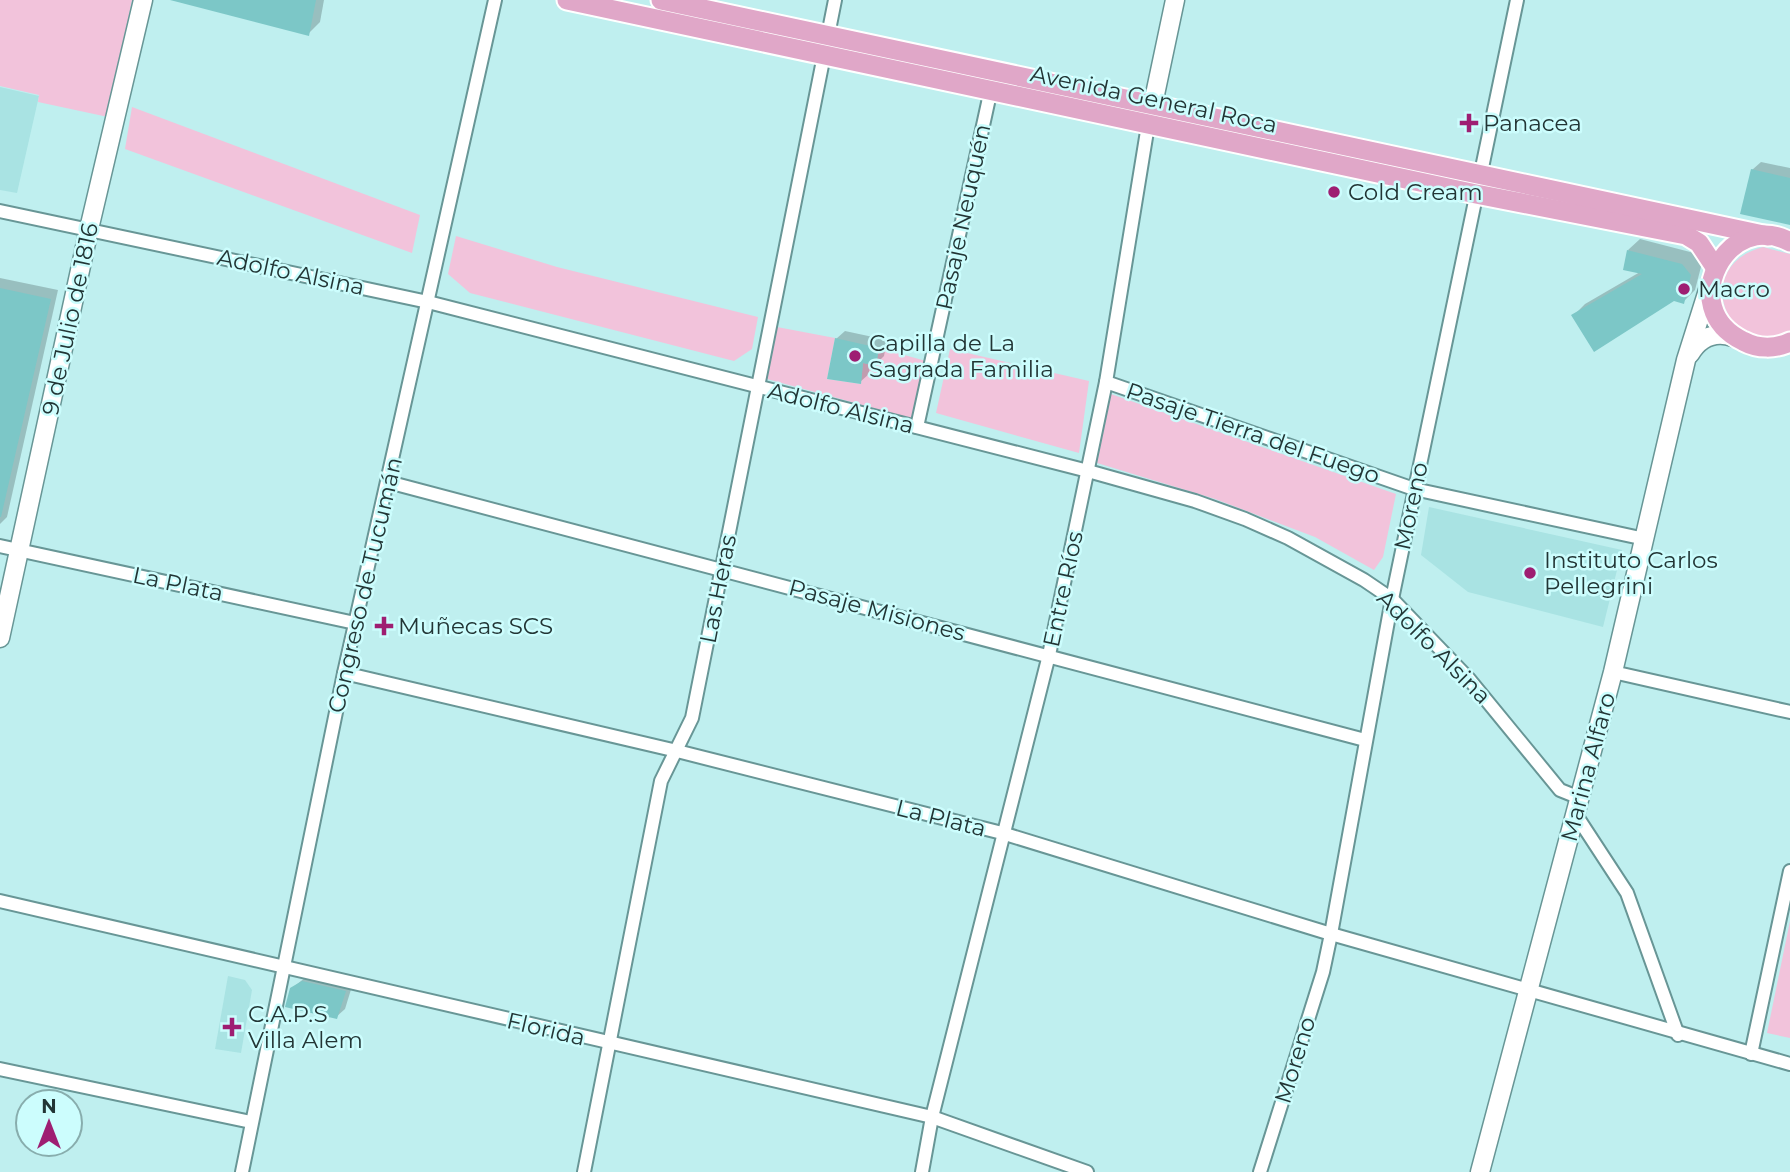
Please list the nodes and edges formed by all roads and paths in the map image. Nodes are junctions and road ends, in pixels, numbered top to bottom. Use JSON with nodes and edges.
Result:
{"nodes":[{"id":1,"x":143,"y":0,"type":"edge"},
{"id":2,"x":495,"y":0,"type":"edge"},
{"id":3,"x":567,"y":0,"type":"edge"},
{"id":4,"x":661,"y":0,"type":"edge"},
{"id":5,"x":835,"y":0,"type":"edge"},
{"id":6,"x":1175,"y":0,"type":"edge"},
{"id":7,"x":1517,"y":0,"type":"edge"},
{"id":8,"x":825,"y":44,"type":"junction"},
{"id":9,"x":990,"y":89,"type":"junction"},
{"id":10,"x":1151,"y":113,"type":"junction"},
{"id":11,"x":1478,"y":185,"type":"junction"},
{"id":12,"x":0,"y":211,"type":"edge"},
{"id":13,"x":89,"y":229,"type":"junction"},
{"id":14,"x":1783,"y":238,"type":"edge"},
{"id":15,"x":1713,"y":274,"type":"junction"},
{"id":16,"x":428,"y":302,"type":"junction"},
{"id":17,"x":1733,"y":337,"type":"junction"},
{"id":18,"x":1790,"y":342,"type":"edge"},
{"id":19,"x":1768,"y":348,"type":"junction"},
{"id":20,"x":1790,"y":355,"type":"edge"},
{"id":21,"x":1686,"y":360,"type":"junction"},
{"id":22,"x":1106,"y":382,"type":"junction"},
{"id":23,"x":757,"y":388,"type":"junction"},
{"id":24,"x":917,"y":427,"type":"junction"},
{"id":25,"x":1088,"y":471,"type":"junction"},
{"id":26,"x":388,"y":482,"type":"junction"},
{"id":27,"x":1414,"y":489,"type":"junction"},
{"id":28,"x":1645,"y":539,"type":"junction"},
{"id":29,"x":0,"y":546,"type":"edge"},
{"id":30,"x":20,"y":550,"type":"junction"},
{"id":31,"x":722,"y":569,"type":"junction"},
{"id":32,"x":1392,"y":599,"type":"junction"},
{"id":33,"x":355,"y":623,"type":"junction"},
{"id":34,"x":0,"y":638,"type":"edge"},
{"id":35,"x":1049,"y":655,"type":"junction"},
{"id":36,"x":1613,"y":672,"type":"junction"},
{"id":37,"x":344,"y":673,"type":"junction"},
{"id":38,"x":1790,"y":712,"type":"edge"},
{"id":39,"x":1365,"y":740,"type":"junction"},
{"id":40,"x":677,"y":751,"type":"junction"},
{"id":41,"x":1578,"y":806,"type":"junction"},
{"id":42,"x":1002,"y":833,"type":"junction"},
{"id":43,"x":1790,"y":871,"type":"edge"},
{"id":44,"x":0,"y":901,"type":"edge"},
{"id":45,"x":1331,"y":934,"type":"junction"},
{"id":46,"x":284,"y":968,"type":"junction"},
{"id":47,"x":1529,"y":992,"type":"junction"},
{"id":48,"x":1678,"y":1035,"type":"junction"},
{"id":49,"x":610,"y":1044,"type":"junction"},
{"id":50,"x":1751,"y":1054,"type":"junction"},
{"id":51,"x":1790,"y":1064,"type":"edge"},
{"id":52,"x":0,"y":1069,"type":"edge"},
{"id":53,"x":932,"y":1117,"type":"junction"},
{"id":54,"x":251,"y":1122,"type":"junction"},
{"id":55,"x":1058,"y":1167,"type":"edge"},
{"id":56,"x":242,"y":1172,"type":"edge"},
{"id":57,"x":584,"y":1172,"type":"edge"},
{"id":58,"x":922,"y":1172,"type":"edge"},
{"id":59,"x":1087,"y":1172,"type":"edge"},
{"id":60,"x":1260,"y":1172,"type":"edge"},
{"id":61,"x":1480,"y":1172,"type":"edge"}],
"edges":[{"from":1,"to":13,"type":"main road","name":"9 de Julio de 1816"},
{"from":2,"to":16,"type":"street","name":"Congreso de Tucumán"},
{"from":3,"to":8,"type":"main road","name":"Avenida General Roca"},
{"from":4,"to":8,"type":"main road","name":"Avenida General Roca"},
{"from":5,"to":8,"type":"street","name":"Las Heras"},
{"from":6,"to":10,"type":"main road","name":"Entre Ríos"},
{"from":7,"to":11,"type":"street","name":"Moreno"},
{"from":8,"to":9,"type":"main road","name":"Avenida General Roca"},
{"from":8,"to":10,"type":"main road","name":"Avenida General Roca"},
{"from":8,"to":23,"type":"street","name":"Las Heras"},
{"from":9,"to":10,"type":"main road","name":"Avenida General Roca"},
{"from":9,"to":24,"type":"street","name":"Pasaje Neuquén"},
{"from":10,"to":11,"type":"main road","name":"Avenida General Roca"},
{"from":10,"to":22,"type":"street","name":"Entre Ríos"},
{"from":11,"to":14,"type":"main road","name":"Avenida General Roca"},
{"from":11,"to":15,"type":"main road","name":"Avenida General Roca"},
{"from":11,"to":27,"type":"street","name":"Moreno"},
{"from":12,"to":13,"type":"street","name":"Adolfo Alsina"},
{"from":13,"to":16,"type":"street","name":"Adolfo Alsina"},
{"from":13,"to":30,"type":"main road","name":"9 de Julio de 1816"},
{"from":14,"to":15,"type":"main road"},
{"from":15,"to":17,"type":"main road"},
{"from":15,"to":21,"type":"main road","name":"Marina Alfaro"},
{"from":16,"to":23,"type":"street","name":"Adolfo Alsina"},
{"from":16,"to":26,"type":"street","name":"Congreso de Tucumán"},
{"from":17,"to":19,"type":"main road"},
{"from":17,"to":21,"type":"main road"},
{"from":18,"to":19,"type":"main road"},
{"from":19,"to":20,"type":"main road"},
{"from":21,"to":28,"type":"main road","name":"Marina Alfaro"},
{"from":22,"to":25,"type":"street","name":"Entre Ríos"},
{"from":22,"to":27,"type":"street","name":"Pasaje Tierra del Fuego"},
{"from":23,"to":24,"type":"street","name":"Adolfo Alsina"},
{"from":23,"to":31,"type":"street","name":"Las Heras"},
{"from":24,"to":25,"type":"street","name":"Adolfo Alsina"},
{"from":25,"to":32,"type":"street","name":"Adolfo Alsina"},
{"from":25,"to":35,"type":"street","name":"Entre Ríos"},
{"from":26,"to":31,"type":"street","name":"Pasaje Misiones"},
{"from":26,"to":33,"type":"street","name":"Congreso de Tucumán"},
{"from":27,"to":28,"type":"street","name":"Pasaje Tierra del Fuego"},
{"from":27,"to":32,"type":"street","name":"Moreno"},
{"from":28,"to":36,"type":"main road","name":"Marina Alfaro"},
{"from":29,"to":30,"type":"street","name":"La Plata"},
{"from":30,"to":33,"type":"street","name":"La Plata"},
{"from":30,"to":34,"type":"main road","name":"9 de Julio de 1816"},
{"from":31,"to":35,"type":"street","name":"Pasaje Misiones"},
{"from":31,"to":40,"type":"street","name":"Las Heras"},
{"from":32,"to":39,"type":"street","name":"Moreno"},
{"from":32,"to":41,"type":"street","name":"Adolfo Alsina"},
{"from":33,"to":37,"type":"street","name":"Congreso de Tucumán"},
{"from":35,"to":39,"type":"street","name":"Pasaje Misiones"},
{"from":35,"to":42,"type":"street","name":"Entre Ríos"},
{"from":36,"to":38,"type":"street"},
{"from":36,"to":41,"type":"main road","name":"Marina Alfaro"},
{"from":37,"to":40,"type":"street","name":"La Plata"},
{"from":37,"to":46,"type":"street","name":"Congreso de Tucumán"},
{"from":39,"to":45,"type":"street","name":"Moreno"},
{"from":40,"to":42,"type":"street","name":"La Plata"},
{"from":40,"to":49,"type":"street","name":"Las Heras"},
{"from":41,"to":47,"type":"main road","name":"Marina Alfaro"},
{"from":41,"to":48,"type":"street"},
{"from":42,"to":45,"type":"street","name":"La Plata"},
{"from":42,"to":53,"type":"street","name":"Entre Ríos"},
{"from":43,"to":50,"type":"street"},
{"from":44,"to":46,"type":"street","name":"Florida"},
{"from":45,"to":47,"type":"street","name":"La Plata"},
{"from":45,"to":60,"type":"street","name":"Moreno"},
{"from":46,"to":49,"type":"street","name":"Florida"},
{"from":46,"to":54,"type":"street","name":"Congreso de Tucumán"},
{"from":47,"to":48,"type":"street","name":"La Plata"},
{"from":47,"to":61,"type":"main road","name":"Marina Alfaro"},
{"from":48,"to":50,"type":"street","name":"La Plata"},
{"from":49,"to":53,"type":"street","name":"Florida"},
{"from":49,"to":57,"type":"street","name":"Las Heras"},
{"from":50,"to":51,"type":"street","name":"La Plata"},
{"from":52,"to":54,"type":"street"},
{"from":53,"to":55,"type":"street","name":"Florida"},
{"from":53,"to":58,"type":"street","name":"Entre Ríos"},
{"from":54,"to":56,"type":"street","name":"Congreso de Tucumán"},
{"from":55,"to":59,"type":"street","name":"Florida"}]}
